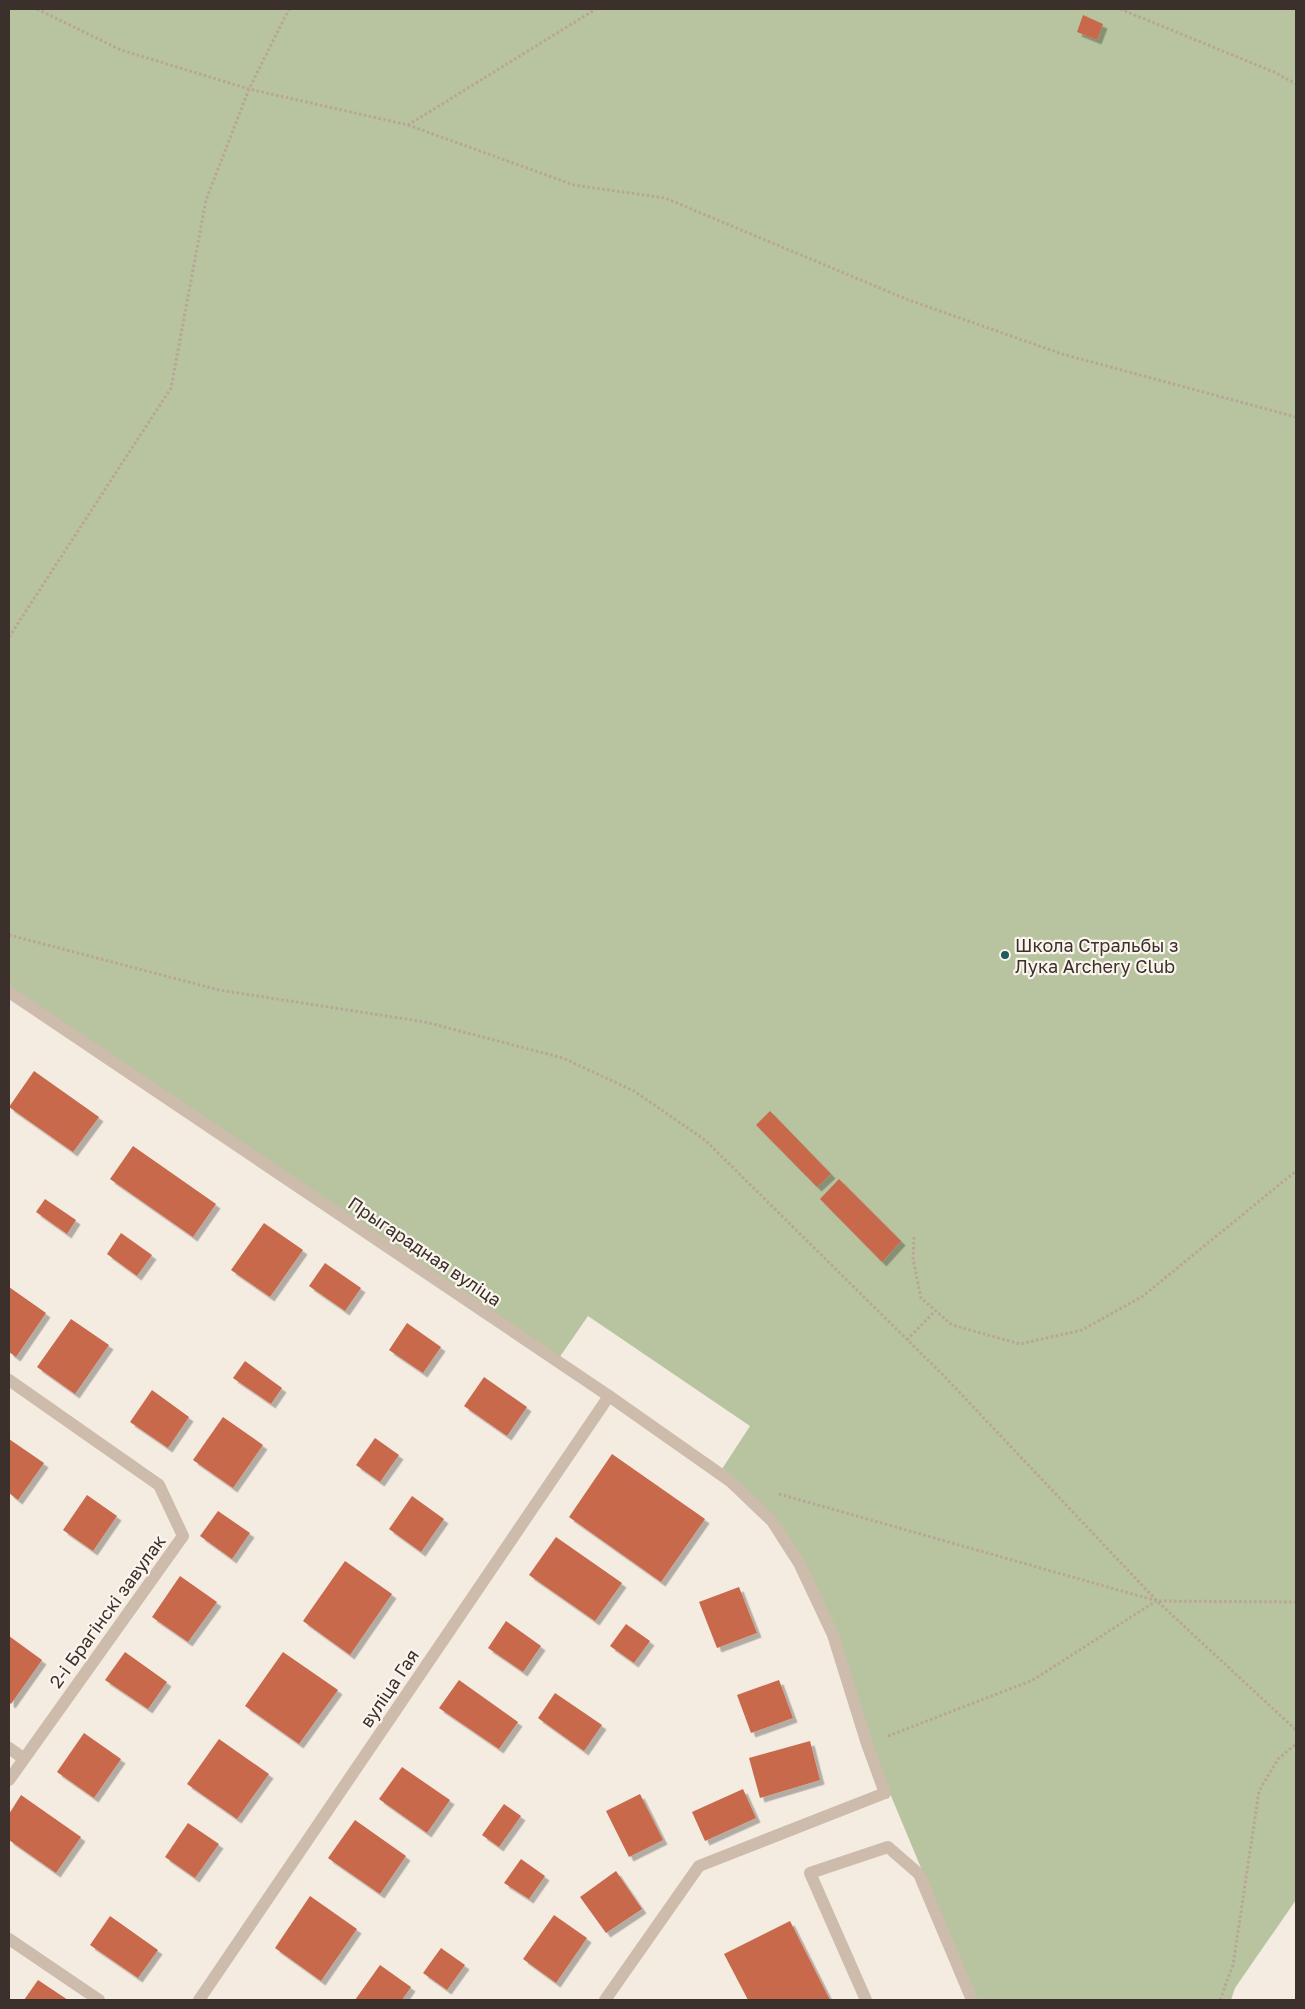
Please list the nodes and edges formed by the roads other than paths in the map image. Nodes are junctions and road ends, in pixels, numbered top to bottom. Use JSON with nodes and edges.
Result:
{"nodes":[{"id":1,"x":9,"y":992,"type":"edge"},
{"id":2,"x":9,"y":1380,"type":"edge"},
{"id":3,"x":608,"y":1396,"type":"junction"},
{"id":4,"x":9,"y":1748,"type":"edge"},
{"id":5,"x":23,"y":1758,"type":"junction"},
{"id":6,"x":9,"y":1780,"type":"edge"},
{"id":7,"x":9,"y":1939,"type":"edge"},
{"id":8,"x":99,"y":2000,"type":"edge"},
{"id":9,"x":200,"y":2000,"type":"edge"},
{"id":10,"x":605,"y":2000,"type":"edge"},
{"id":11,"x":866,"y":2000,"type":"edge"},
{"id":12,"x":972,"y":2000,"type":"edge"}],
"edges":[{"from":1,"to":3,"type":"street","name":"Прыгарадная вуліца"},
{"from":2,"to":5,"type":"street","name":"2-і Брагінскі завулак"},
{"from":3,"to":9,"type":"street","name":"вуліца Гая"},
{"from":3,"to":10,"type":"street","name":"Прыгарадная вуліца"},
{"from":4,"to":5,"type":"street"},
{"from":5,"to":6,"type":"street","name":"2-і Брагінскі завулак"},
{"from":7,"to":8,"type":"street"},
{"from":11,"to":12,"type":"street"}]}
